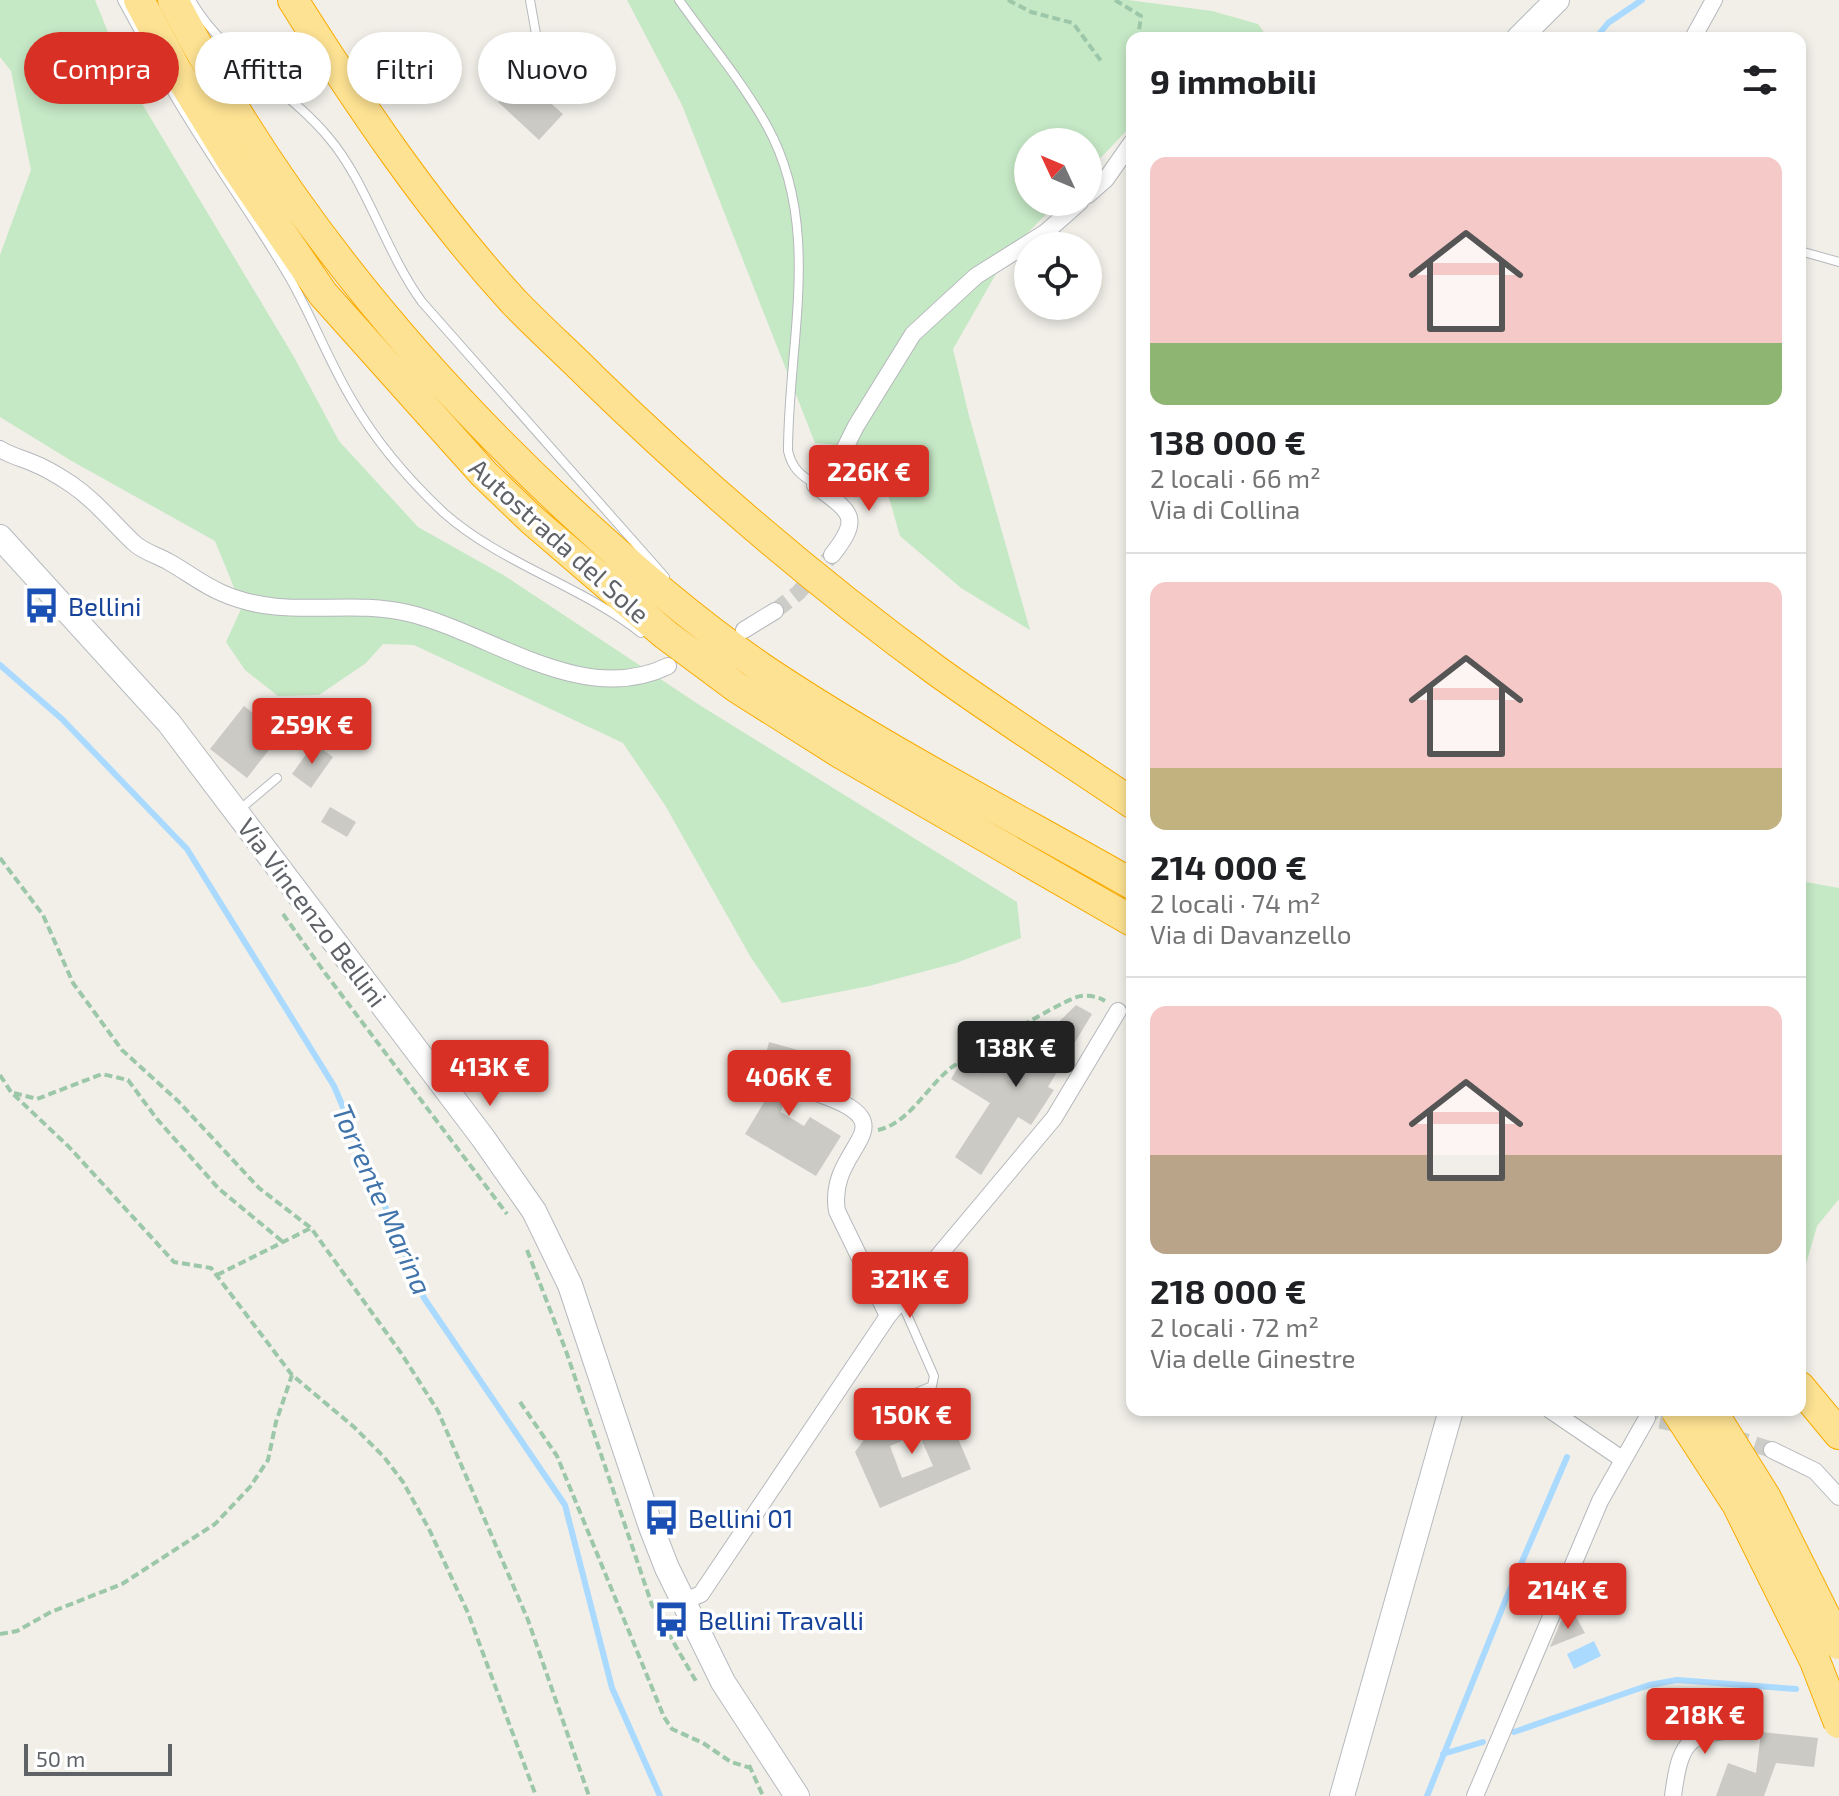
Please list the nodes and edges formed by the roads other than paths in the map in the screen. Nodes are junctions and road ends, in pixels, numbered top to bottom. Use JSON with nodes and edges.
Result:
{"nodes":[{"id":1,"x":122,"y":0,"type":"edge"},
{"id":2,"x":139,"y":0,"type":"edge"},
{"id":3,"x":173,"y":0,"type":"edge"},
{"id":4,"x":191,"y":0,"type":"edge"},
{"id":5,"x":293,"y":0,"type":"edge"},
{"id":6,"x":530,"y":0,"type":"edge"},
{"id":7,"x":679,"y":0,"type":"edge"},
{"id":8,"x":1557,"y":0,"type":"edge"},
{"id":9,"x":1714,"y":0,"type":"edge"},
{"id":10,"x":536,"y":32,"type":"edge"},
{"id":11,"x":1525,"y":32,"type":"edge"},
{"id":12,"x":1696,"y":32,"type":"edge"},
{"id":13,"x":1126,"y":151,"type":"edge"},
{"id":14,"x":1102,"y":183,"type":"edge"},
{"id":15,"x":1064,"y":216,"type":"edge"},
{"id":16,"x":1806,"y":253,"type":"edge"},
{"id":17,"x":1839,"y":262,"type":"edge"},
{"id":18,"x":0,"y":449,"type":"edge"},
{"id":19,"x":815,"y":485,"type":"junction"},
{"id":20,"x":0,"y":537,"type":"edge"},
{"id":21,"x":832,"y":555,"type":"tunnel mouth"},
{"id":22,"x":669,"y":582,"type":"dead end"},
{"id":23,"x":679,"y":592,"type":"dead end"},
{"id":24,"x":775,"y":611,"type":"tunnel mouth"},
{"id":25,"x":730,"y":632,"type":"junction"},
{"id":26,"x":644,"y":635,"type":"dead end"},
{"id":27,"x":668,"y":666,"type":"dead end"},
{"id":28,"x":784,"y":731,"type":"dead end"},
{"id":29,"x":842,"y":754,"type":"junction"},
{"id":30,"x":277,"y":778,"type":"dead end"},
{"id":31,"x":1126,"y":799,"type":"edge"},
{"id":32,"x":238,"y":811,"type":"junction"},
{"id":33,"x":1126,"y":881,"type":"edge"},
{"id":34,"x":1126,"y":918,"type":"edge"},
{"id":35,"x":1118,"y":1011,"type":"road end"},
{"id":36,"x":794,"y":1086,"type":"dead end"},
{"id":37,"x":901,"y":1300,"type":"junction"},
{"id":38,"x":888,"y":1316,"type":"junction"},
{"id":39,"x":1806,"y":1394,"type":"edge"},
{"id":40,"x":890,"y":1404,"type":"dead end"},
{"id":41,"x":1449,"y":1416,"type":"edge"},
{"id":42,"x":1559,"y":1416,"type":"edge"},
{"id":43,"x":1660,"y":1416,"type":"edge"},
{"id":44,"x":1664,"y":1416,"type":"tunnel mouth"},
{"id":45,"x":1715,"y":1416,"type":"edge"},
{"id":46,"x":1839,"y":1434,"type":"edge"},
{"id":47,"x":1772,"y":1450,"type":"tunnel mouth"},
{"id":48,"x":1622,"y":1459,"type":"junction"},
{"id":49,"x":1839,"y":1497,"type":"edge"},
{"id":50,"x":683,"y":1602,"type":"junction"},
{"id":51,"x":1839,"y":1644,"type":"edge"},
{"id":52,"x":1839,"y":1723,"type":"edge"},
{"id":53,"x":1749,"y":1729,"type":"dead end"},
{"id":54,"x":797,"y":1796,"type":"edge"},
{"id":55,"x":1342,"y":1796,"type":"edge"},
{"id":56,"x":1475,"y":1796,"type":"edge"},
{"id":57,"x":1673,"y":1796,"type":"edge"}],
"edges":[{"from":1,"to":26,"type":"lane"},
{"from":2,"to":29,"type":"highway","name":"Autostrada del Sole"},
{"from":3,"to":25,"type":"highway","name":"Autostrada del Sole"},
{"from":4,"to":22,"type":"lane"},
{"from":5,"to":31,"type":"highway"},
{"from":6,"to":10,"type":"lane"},
{"from":7,"to":19,"type":"lane"},
{"from":8,"to":11,"type":"main road"},
{"from":9,"to":12,"type":"street"},
{"from":13,"to":14,"type":"street"},
{"from":15,"to":19,"type":"street"},
{"from":16,"to":17,"type":"lane"},
{"from":18,"to":27,"type":"street"},
{"from":19,"to":21,"type":"street"},
{"from":20,"to":32,"type":"main road","name":"Via Vincenzo Bellini"},
{"from":23,"to":25,"type":"lane"},
{"from":24,"to":25,"type":"street"},
{"from":25,"to":33,"type":"highway","name":"Autostrada del Sole"},
{"from":28,"to":29,"type":"lane"},
{"from":29,"to":34,"type":"highway","name":"Autostrada del Sole"},
{"from":30,"to":32,"type":"lane"},
{"from":32,"to":50,"type":"main road","name":"Via Vincenzo Bellini"},
{"from":35,"to":37,"type":"street"},
{"from":36,"to":38,"type":"street"},
{"from":37,"to":38,"type":"street"},
{"from":37,"to":40,"type":"lane"},
{"from":38,"to":50,"type":"street"},
{"from":39,"to":46,"type":"highway"},
{"from":41,"to":55,"type":"main road"},
{"from":42,"to":48,"type":"street"},
{"from":43,"to":48,"type":"street"},
{"from":44,"to":52,"type":"highway","bridge":true},
{"from":45,"to":51,"type":"highway","bridge":true},
{"from":47,"to":49,"type":"street"},
{"from":48,"to":56,"type":"street"},
{"from":50,"to":54,"type":"main road","name":"Via Vincenzo Bellini"},
{"from":53,"to":57,"type":"street"}]}
